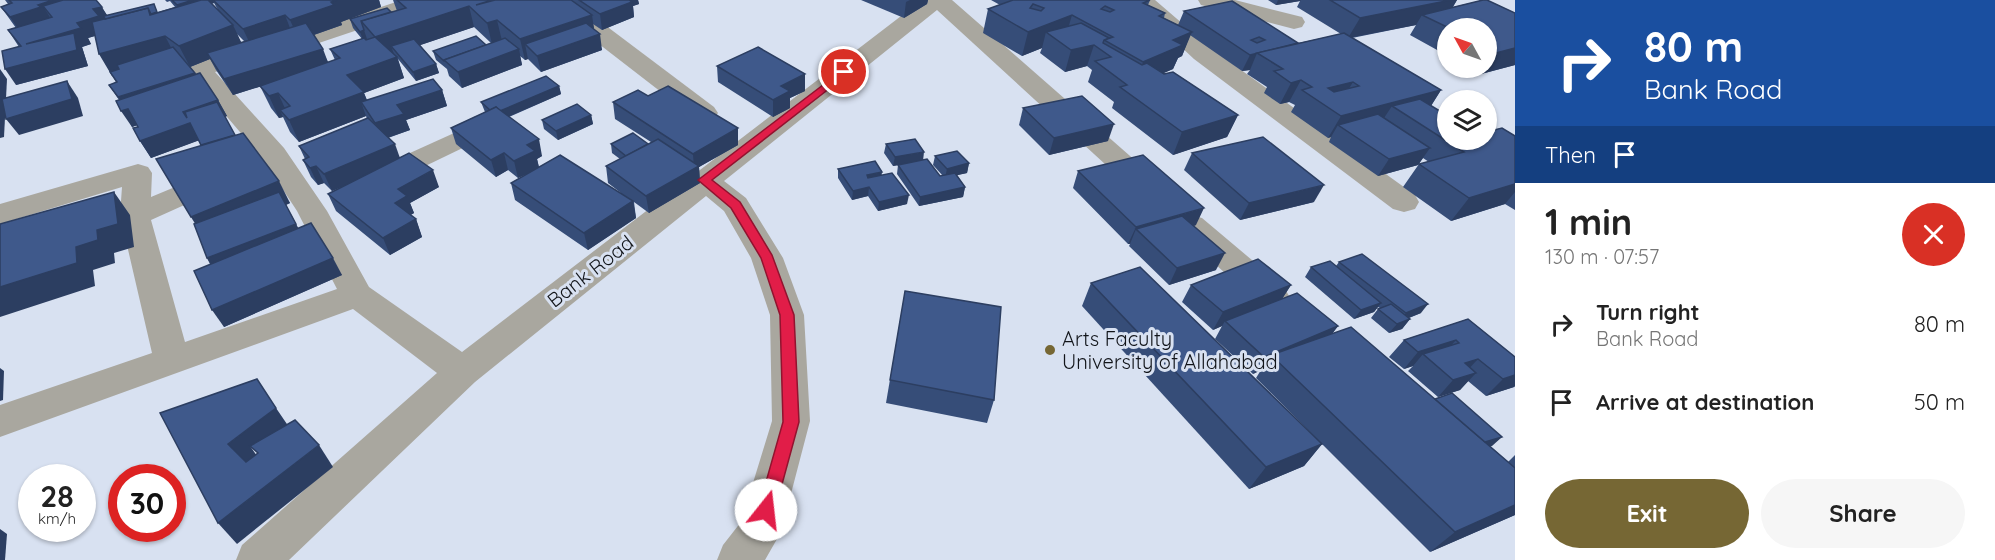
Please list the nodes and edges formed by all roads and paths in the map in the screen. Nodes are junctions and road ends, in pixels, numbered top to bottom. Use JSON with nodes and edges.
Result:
{"nodes":[{"id":1,"x":424,"y":0,"type":"edge"},
{"id":2,"x":553,"y":0,"type":"edge"},
{"id":3,"x":938,"y":0,"type":"edge"},
{"id":4,"x":1142,"y":0,"type":"edge"},
{"id":5,"x":1209,"y":0,"type":"edge"},
{"id":6,"x":1294,"y":22,"type":"dead end"},
{"id":7,"x":736,"y":134,"type":"junction"},
{"id":8,"x":463,"y":137,"type":"edge"},
{"id":9,"x":256,"y":162,"type":"junction"},
{"id":10,"x":704,"y":180,"type":"junction"},
{"id":11,"x":332,"y":201,"type":"junction"},
{"id":12,"x":1404,"y":202,"type":"dead end"},
{"id":13,"x":0,"y":214,"type":"edge"},
{"id":14,"x":135,"y":215,"type":"junction"},
{"id":15,"x":357,"y":295,"type":"junction"},
{"id":16,"x":1290,"y":312,"type":"edge"},
{"id":17,"x":172,"y":360,"type":"junction"},
{"id":18,"x":462,"y":372,"type":"junction"},
{"id":19,"x":0,"y":421,"type":"edge"},
{"id":20,"x":258,"y":560,"type":"edge"},
{"id":21,"x":739,"y":560,"type":"edge"}],
"edges":[{"from":1,"to":9,"type":"street"},
{"from":2,"to":7,"type":"street"},
{"from":3,"to":7,"type":"street","name":"Bank Road"},
{"from":3,"to":16,"type":"street"},
{"from":4,"to":12,"type":"street"},
{"from":5,"to":6,"type":"street"},
{"from":7,"to":10,"type":"street","name":"Bank Road"},
{"from":8,"to":11,"type":"street"},
{"from":9,"to":11,"type":"street"},
{"from":9,"to":14,"type":"street"},
{"from":10,"to":18,"type":"street","name":"Bank Road"},
{"from":10,"to":21,"type":"street"},
{"from":11,"to":15,"type":"street"},
{"from":13,"to":14,"type":"street"},
{"from":14,"to":17,"type":"street"},
{"from":15,"to":17,"type":"street"},
{"from":15,"to":18,"type":"street"},
{"from":17,"to":19,"type":"street"},
{"from":18,"to":20,"type":"street","name":"Bank Road"}]}
